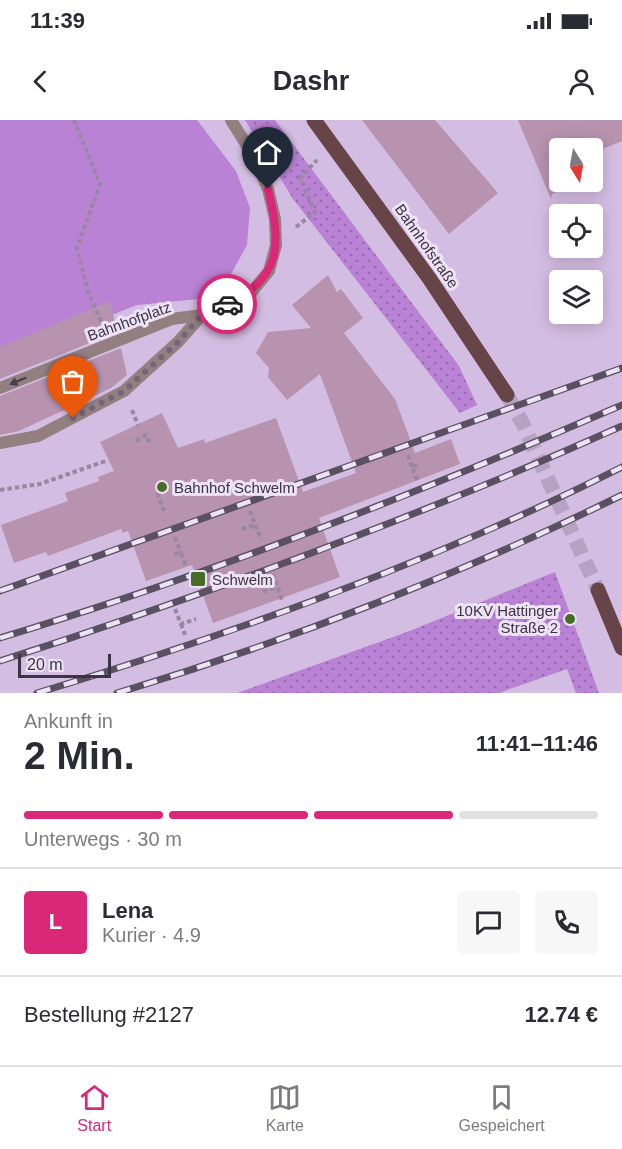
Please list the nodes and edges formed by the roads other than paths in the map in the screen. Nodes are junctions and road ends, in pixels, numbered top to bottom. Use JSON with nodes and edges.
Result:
{"nodes":[{"id":1,"x":231,"y":120,"type":"edge"},
{"id":2,"x":314,"y":120,"type":"edge"},
{"id":3,"x":202,"y":315,"type":"junction"},
{"id":4,"x":0,"y":388,"type":"edge"},
{"id":5,"x":507,"y":395,"type":"tunnel mouth"},
{"id":6,"x":0,"y":443,"type":"edge"},
{"id":7,"x":598,"y":590,"type":"tunnel mouth"},
{"id":8,"x":622,"y":648,"type":"edge"}],
"edges":[{"from":1,"to":3,"type":"street"},
{"from":2,"to":5,"type":"main road","name":"Bahnhofstraße"},
{"from":3,"to":4,"type":"street","name":"Bahnhofplatz","one_way":true},
{"from":3,"to":6,"type":"street"},
{"from":7,"to":8,"type":"main road"}]}
